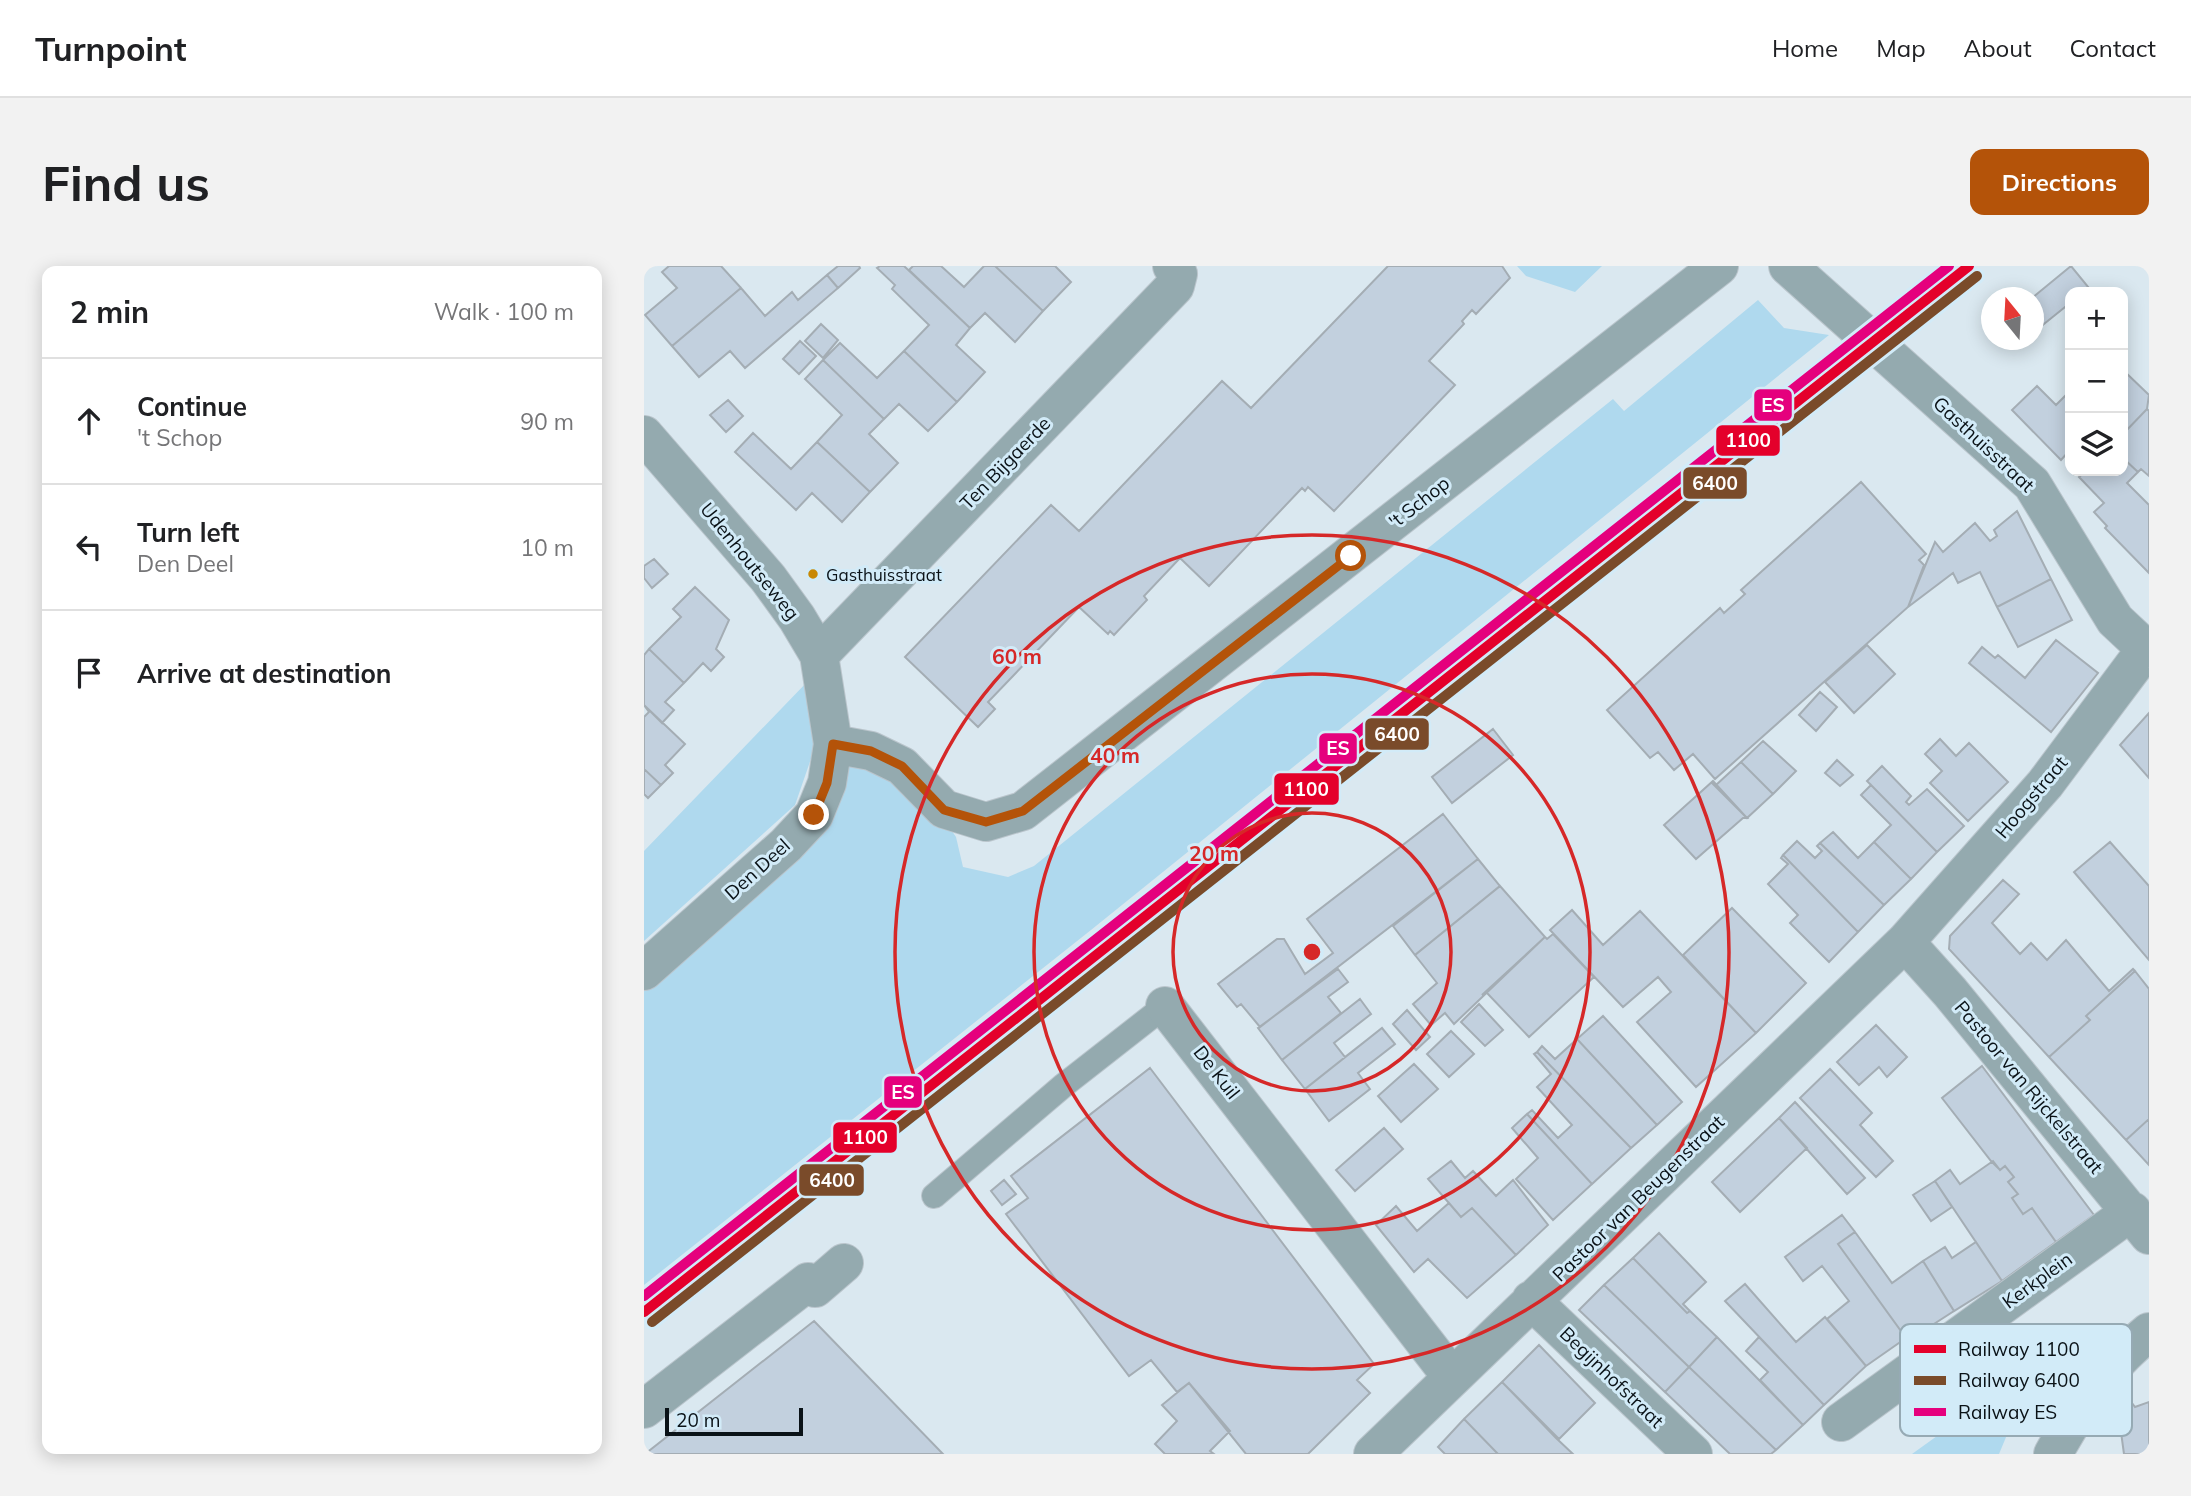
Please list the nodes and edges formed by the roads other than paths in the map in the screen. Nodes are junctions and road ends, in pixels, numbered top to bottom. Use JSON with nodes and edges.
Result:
{"nodes":[{"id":1,"x":1172,"y":266,"type":"edge"},
{"id":2,"x":1719,"y":266,"type":"edge"},
{"id":3,"x":1799,"y":269,"type":"edge"},
{"id":4,"x":644,"y":435,"type":"edge"},
{"id":5,"x":2147,"y":647,"type":"edge"},
{"id":6,"x":819,"y":655,"type":"junction"},
{"id":7,"x":833,"y":744,"type":"junction"},
{"id":8,"x":1905,"y":942,"type":"junction"},
{"id":9,"x":644,"y":971,"type":"edge"},
{"id":10,"x":1165,"y":1006,"type":"joint"},
{"id":11,"x":934,"y":1196,"type":"dead end"},
{"id":12,"x":2140,"y":1223,"type":"edge"},
{"id":13,"x":844,"y":1263,"type":"dead end"},
{"id":14,"x":1531,"y":1300,"type":"junction"},
{"id":15,"x":1988,"y":1324,"type":"edge"},
{"id":16,"x":2149,"y":1332,"type":"edge"},
{"id":17,"x":2132,"y":1346,"type":"edge"},
{"id":18,"x":1451,"y":1377,"type":"junction"},
{"id":19,"x":1900,"y":1383,"type":"edge"},
{"id":20,"x":644,"y":1409,"type":"edge"},
{"id":21,"x":1841,"y":1422,"type":"dead end"},
{"id":22,"x":2063,"y":1436,"type":"edge"},
{"id":23,"x":1373,"y":1454,"type":"edge"},
{"id":24,"x":1693,"y":1454,"type":"edge"},
{"id":25,"x":2053,"y":1454,"type":"edge"}],
"edges":[{"from":1,"to":6,"type":"street","name":"Ten Bijgaerde"},
{"from":2,"to":7,"type":"street","name":"'t Schop"},
{"from":3,"to":5,"type":"street","name":"Gasthuisstraat"},
{"from":4,"to":6,"type":"street","name":"Udenhoutseweg"},
{"from":5,"to":8,"type":"street","name":"Hoogstraat"},
{"from":6,"to":7,"type":"street","name":"Udenhoutseweg"},
{"from":7,"to":9,"type":"street","name":"Den Deel"},
{"from":8,"to":12,"type":"street","name":"Pastoor van Rijckelstraat"},
{"from":8,"to":14,"type":"street","name":"Pastoor van Beugenstraat"},
{"from":10,"to":11,"type":"lane","name":"De Kuil"},
{"from":10,"to":18,"type":"street","name":"De Kuil"},
{"from":12,"to":15,"type":"street","name":"Kerkplein"},
{"from":13,"to":20,"type":"street"},
{"from":14,"to":18,"type":"street","name":"Pastoor van Beugenstraat"},
{"from":14,"to":24,"type":"street","name":"Begijnhofstraat"},
{"from":16,"to":17,"type":"street"},
{"from":18,"to":23,"type":"street","name":"Pastoor van Beugenstraat"},
{"from":19,"to":21,"type":"street","name":"Kerkplein"},
{"from":22,"to":25,"type":"street"}]}
